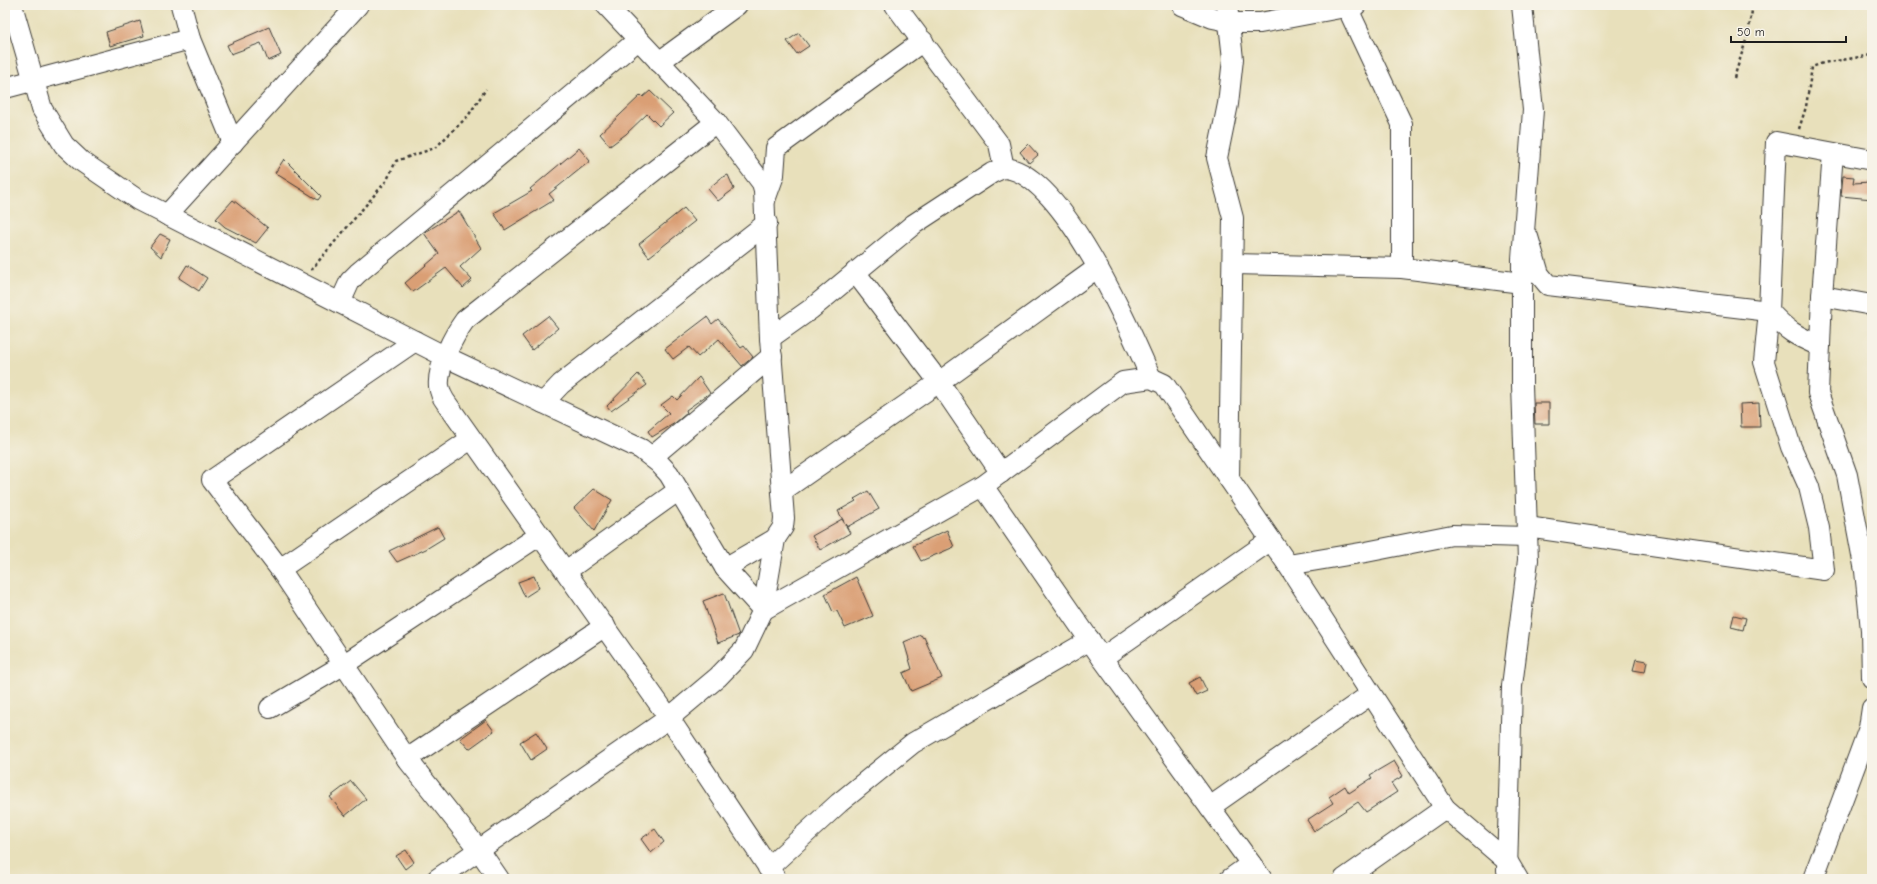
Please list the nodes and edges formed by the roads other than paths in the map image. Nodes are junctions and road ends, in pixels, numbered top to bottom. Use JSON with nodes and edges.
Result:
{"nodes":[{"id":1,"x":12,"y":5,"type":"edge"},
{"id":2,"x":181,"y":5,"type":"edge"},
{"id":3,"x":358,"y":5,"type":"edge"},
{"id":4,"x":606,"y":5,"type":"edge"},
{"id":5,"x":737,"y":5,"type":"edge"},
{"id":6,"x":895,"y":5,"type":"edge"},
{"id":7,"x":1182,"y":5,"type":"edge"},
{"id":8,"x":1522,"y":5,"type":"edge"},
{"id":9,"x":1352,"y":6,"type":"edge"},
{"id":10,"x":1228,"y":13,"type":"edge"},
{"id":11,"x":190,"y":40,"type":"junction"},
{"id":12,"x":638,"y":40,"type":"junction"},
{"id":13,"x":922,"y":41,"type":"junction"},
{"id":14,"x":659,"y":62,"type":"junction"},
{"id":15,"x":33,"y":80,"type":"junction"},
{"id":16,"x":5,"y":88,"type":"edge"},
{"id":17,"x":716,"y":122,"type":"junction"},
{"id":18,"x":233,"y":143,"type":"junction"},
{"id":19,"x":1833,"y":153,"type":"junction"},
{"id":20,"x":1872,"y":160,"type":"edge"},
{"id":21,"x":1004,"y":168,"type":"junction"},
{"id":22,"x":765,"y":200,"type":"junction"},
{"id":23,"x":167,"y":215,"type":"junction"},
{"id":24,"x":767,"y":223,"type":"junction"},
{"id":25,"x":1524,"y":225,"type":"junction"},
{"id":26,"x":1234,"y":264,"type":"junction"},
{"id":27,"x":1097,"y":268,"type":"junction"},
{"id":28,"x":1402,"y":268,"type":"junction"},
{"id":29,"x":855,"y":272,"type":"junction"},
{"id":30,"x":1522,"y":283,"type":"junction"},
{"id":31,"x":1822,"y":296,"type":"junction"},
{"id":32,"x":340,"y":303,"type":"junction"},
{"id":33,"x":1872,"y":305,"type":"edge"},
{"id":34,"x":1769,"y":311,"type":"junction"},
{"id":35,"x":415,"y":341,"type":"junction"},
{"id":36,"x":1820,"y":346,"type":"junction"},
{"id":37,"x":771,"y":347,"type":"junction"},
{"id":38,"x":446,"y":357,"type":"junction"},
{"id":39,"x":1151,"y":378,"type":"junction"},
{"id":40,"x":939,"y":382,"type":"junction"},
{"id":41,"x":543,"y":403,"type":"junction"},
{"id":42,"x":471,"y":439,"type":"junction"},
{"id":43,"x":652,"y":457,"type":"junction"},
{"id":44,"x":1001,"y":472,"type":"junction"},
{"id":45,"x":1229,"y":479,"type":"junction"},
{"id":46,"x":983,"y":486,"type":"junction"},
{"id":47,"x":680,"y":490,"type":"junction"},
{"id":48,"x":782,"y":491,"type":"junction"},
{"id":49,"x":1527,"y":532,"type":"junction"},
{"id":50,"x":540,"y":535,"type":"junction"},
{"id":51,"x":775,"y":539,"type":"junction"},
{"id":52,"x":1271,"y":540,"type":"junction"},
{"id":53,"x":1288,"y":565,"type":"junction"},
{"id":54,"x":725,"y":568,"type":"junction"},
{"id":55,"x":280,"y":569,"type":"junction"},
{"id":56,"x":566,"y":570,"type":"junction"},
{"id":57,"x":1869,"y":571,"type":"edge"},
{"id":58,"x":763,"y":610,"type":"junction"},
{"id":59,"x":605,"y":626,"type":"junction"},
{"id":60,"x":1090,"y":640,"type":"junction"},
{"id":61,"x":1102,"y":658,"type":"junction"},
{"id":62,"x":343,"y":665,"type":"junction"},
{"id":63,"x":1872,"y":678,"type":"edge"},
{"id":64,"x":1371,"y":694,"type":"junction"},
{"id":65,"x":270,"y":708,"type":"dead end"},
{"id":66,"x":1872,"y":710,"type":"edge"},
{"id":67,"x":669,"y":718,"type":"junction"},
{"id":68,"x":407,"y":759,"type":"junction"},
{"id":69,"x":1210,"y":807,"type":"junction"},
{"id":70,"x":1445,"y":808,"type":"junction"},
{"id":71,"x":479,"y":850,"type":"junction"},
{"id":72,"x":1507,"y":871,"type":"edge"},
{"id":73,"x":1257,"y":872,"type":"edge"},
{"id":74,"x":770,"y":875,"type":"edge"},
{"id":75,"x":437,"y":879,"type":"edge"},
{"id":76,"x":498,"y":879,"type":"edge"},
{"id":77,"x":1230,"y":879,"type":"edge"},
{"id":78,"x":1344,"y":879,"type":"edge"},
{"id":79,"x":1518,"y":879,"type":"edge"},
{"id":80,"x":1813,"y":879,"type":"edge"}],
"edges":[{"from":1,"to":15,"type":"street"},
{"from":2,"to":11,"type":"street"},
{"from":3,"to":18,"type":"street"},
{"from":4,"to":12,"type":"street"},
{"from":5,"to":14,"type":"street"},
{"from":6,"to":13,"type":"street"},
{"from":7,"to":10,"type":"street"},
{"from":8,"to":25,"type":"street"},
{"from":9,"to":10,"type":"street"},
{"from":9,"to":28,"type":"street"},
{"from":10,"to":26,"type":"street"},
{"from":11,"to":15,"type":"street"},
{"from":11,"to":18,"type":"street"},
{"from":12,"to":14,"type":"street"},
{"from":12,"to":32,"type":"street"},
{"from":13,"to":21,"type":"street"},
{"from":13,"to":22,"type":"street"},
{"from":14,"to":17,"type":"street"},
{"from":15,"to":16,"type":"street"},
{"from":15,"to":23,"type":"street"},
{"from":17,"to":22,"type":"street"},
{"from":17,"to":38,"type":"street"},
{"from":18,"to":23,"type":"street"},
{"from":19,"to":20,"type":"street"},
{"from":19,"to":31,"type":"street"},
{"from":19,"to":34,"type":"street"},
{"from":21,"to":27,"type":"street"},
{"from":21,"to":29,"type":"street"},
{"from":22,"to":24,"type":"street"},
{"from":23,"to":32,"type":"street"},
{"from":24,"to":37,"type":"street"},
{"from":24,"to":41,"type":"street"},
{"from":25,"to":30,"type":"street"},
{"from":25,"to":34,"type":"street"},
{"from":26,"to":28,"type":"street"},
{"from":26,"to":45,"type":"street"},
{"from":27,"to":39,"type":"street"},
{"from":27,"to":40,"type":"street"},
{"from":28,"to":30,"type":"street"},
{"from":29,"to":37,"type":"street"},
{"from":29,"to":40,"type":"street"},
{"from":30,"to":49,"type":"street"},
{"from":31,"to":33,"type":"street"},
{"from":31,"to":36,"type":"street"},
{"from":32,"to":35,"type":"street"},
{"from":34,"to":36,"type":"street"},
{"from":34,"to":49,"type":"street"},
{"from":35,"to":38,"type":"street"},
{"from":35,"to":55,"type":"street"},
{"from":36,"to":57,"type":"street"},
{"from":37,"to":43,"type":"street"},
{"from":37,"to":48,"type":"street"},
{"from":38,"to":41,"type":"street"},
{"from":38,"to":42,"type":"street"},
{"from":39,"to":44,"type":"street"},
{"from":39,"to":45,"type":"street"},
{"from":40,"to":44,"type":"street"},
{"from":40,"to":48,"type":"street"},
{"from":41,"to":43,"type":"street"},
{"from":42,"to":50,"type":"street"},
{"from":42,"to":55,"type":"street"},
{"from":43,"to":47,"type":"street"},
{"from":44,"to":46,"type":"street"},
{"from":45,"to":52,"type":"street"},
{"from":46,"to":58,"type":"street"},
{"from":46,"to":60,"type":"street"},
{"from":47,"to":54,"type":"street"},
{"from":47,"to":56,"type":"street"},
{"from":48,"to":51,"type":"street"},
{"from":49,"to":53,"type":"street"},
{"from":49,"to":72,"type":"street"},
{"from":50,"to":56,"type":"street"},
{"from":50,"to":62,"type":"street"},
{"from":51,"to":54,"type":"street"},
{"from":51,"to":58,"type":"street"},
{"from":52,"to":53,"type":"street"},
{"from":52,"to":61,"type":"street"},
{"from":53,"to":64,"type":"street"},
{"from":54,"to":58,"type":"street"},
{"from":55,"to":62,"type":"street"},
{"from":56,"to":59,"type":"street"},
{"from":57,"to":63,"type":"street"},
{"from":58,"to":67,"type":"street"},
{"from":59,"to":67,"type":"street"},
{"from":59,"to":68,"type":"street"},
{"from":60,"to":61,"type":"street"},
{"from":60,"to":74,"type":"street"},
{"from":61,"to":69,"type":"street"},
{"from":62,"to":65,"type":"street"},
{"from":62,"to":68,"type":"street"},
{"from":64,"to":69,"type":"street"},
{"from":64,"to":70,"type":"street"},
{"from":66,"to":80,"type":"street"},
{"from":67,"to":71,"type":"street"},
{"from":67,"to":74,"type":"street"},
{"from":68,"to":71,"type":"street"},
{"from":69,"to":73,"type":"street"},
{"from":70,"to":72,"type":"street"},
{"from":70,"to":78,"type":"street"},
{"from":71,"to":75,"type":"street"},
{"from":71,"to":76,"type":"street"},
{"from":72,"to":79,"type":"street"},
{"from":73,"to":77,"type":"street"}]}
